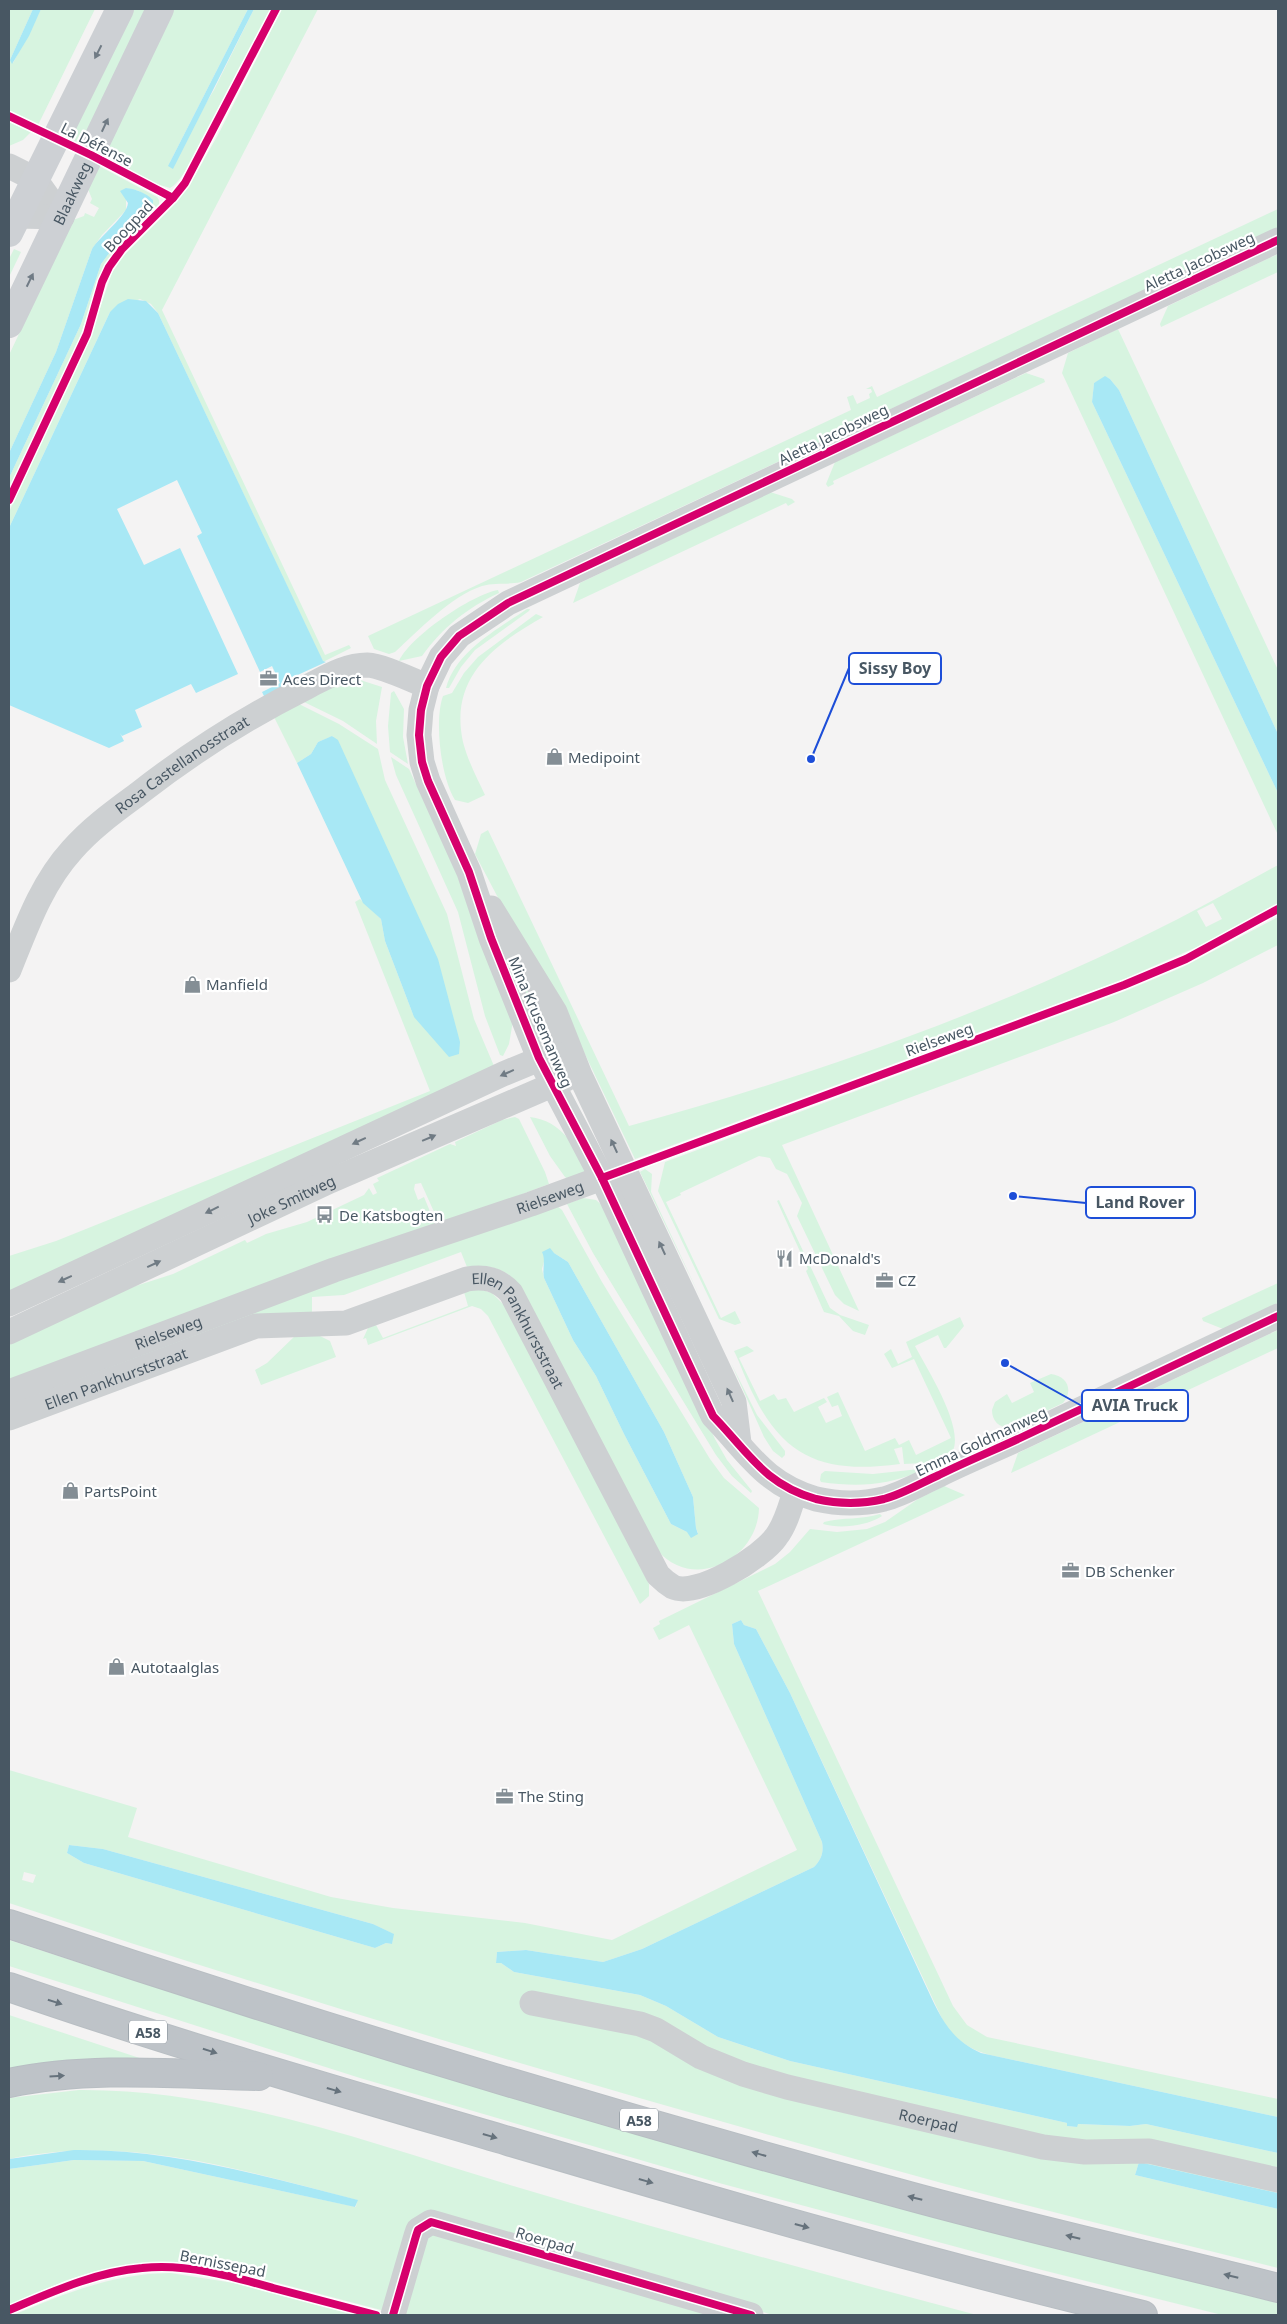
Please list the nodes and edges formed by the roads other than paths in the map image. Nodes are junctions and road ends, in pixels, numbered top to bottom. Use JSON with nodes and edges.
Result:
{"nodes":[{"id":1,"x":120,"y":9,"type":"edge"},
{"id":2,"x":160,"y":9,"type":"edge"},
{"id":3,"x":9,"y":166,"type":"edge"},
{"id":4,"x":35,"y":179,"type":"junction"},
{"id":5,"x":62,"y":216,"type":"junction"},
{"id":6,"x":11,"y":220,"type":"edge"},
{"id":7,"x":1278,"y":240,"type":"edge"},
{"id":8,"x":9,"y":324,"type":"edge"},
{"id":9,"x":428,"y":686,"type":"junction"},
{"id":10,"x":469,"y":872,"type":"junction"},
{"id":11,"x":9,"y":970,"type":"edge"},
{"id":12,"x":568,"y":1048,"type":"junction"},
{"id":13,"x":539,"y":1058,"type":"junction"},
{"id":14,"x":580,"y":1074,"type":"junction"},
{"id":15,"x":552,"y":1086,"type":"junction"},
{"id":16,"x":602,"y":1178,"type":"junction"},
{"id":17,"x":9,"y":1304,"type":"edge"},
{"id":18,"x":1278,"y":1316,"type":"edge"},
{"id":19,"x":9,"y":1332,"type":"edge"},
{"id":20,"x":9,"y":1392,"type":"edge"},
{"id":21,"x":9,"y":1418,"type":"edge"},
{"id":22,"x":739,"y":1443,"type":"junction"},
{"id":23,"x":795,"y":1492,"type":"junction"},
{"id":24,"x":9,"y":1924,"type":"edge"},
{"id":25,"x":9,"y":1987,"type":"edge"},
{"id":26,"x":532,"y":2002,"type":"dead end"},
{"id":27,"x":288,"y":2076,"type":"junction"},
{"id":28,"x":9,"y":2083,"type":"edge"},
{"id":29,"x":1278,"y":2180,"type":"edge"},
{"id":30,"x":1278,"y":2288,"type":"edge"},
{"id":31,"x":393,"y":2315,"type":"edge"},
{"id":32,"x":751,"y":2315,"type":"edge"},
{"id":33,"x":1143,"y":2315,"type":"edge"}],
"edges":[{"from":1,"to":4,"type":"main road","one_way":true},
{"from":5,"to":2,"type":"main road","name":"Blaakweg","one_way":true},
{"from":3,"to":4,"type":"street"},
{"from":4,"to":5,"type":"street"},
{"from":4,"to":6,"type":"main road"},
{"from":5,"to":6,"type":"street"},
{"from":8,"to":5,"type":"main road","name":"Blaakweg","one_way":true},
{"from":7,"to":9,"type":"street","name":"Aletta Jacobsweg"},
{"from":9,"to":10,"type":"street","name":"Mina Krusemanweg"},
{"from":9,"to":11,"type":"street","name":"Rosa Castellanosstraat"},
{"from":10,"to":12,"type":"street","name":"Mina Krusemanweg"},
{"from":10,"to":13,"type":"street","name":"Mina Krusemanweg"},
{"from":12,"to":13,"type":"street","name":"Joke Smitweg"},
{"from":12,"to":14,"type":"street","name":"Mina Krusemanweg"},
{"from":13,"to":15,"type":"street","name":"Mina Krusemanweg"},
{"from":13,"to":17,"type":"street","name":"Joke Smitweg","one_way":true},
{"from":14,"to":15,"type":"street","name":"Joke Smitweg"},
{"from":22,"to":14,"type":"street","name":"Mina Krusemanweg","one_way":true},
{"from":15,"to":16,"type":"street","name":"Mina Krusemanweg"},
{"from":19,"to":15,"type":"street","name":"Joke Smitweg","one_way":true},
{"from":16,"to":20,"type":"street","name":"Rielseweg"},
{"from":16,"to":22,"type":"street","name":"Mina Krusemanweg"},
{"from":18,"to":23,"type":"street","name":"Emma Goldmanweg"},
{"from":21,"to":23,"type":"street","name":"Ellen Pankhurststraat"},
{"from":22,"to":23,"type":"street","name":"Mina Krusemanweg"},
{"from":30,"to":24,"type":"highway","number":"A58","one_way":true},
{"from":25,"to":27,"type":"highway","number":"A58","one_way":true},
{"from":26,"to":29,"type":"street","name":"Roerpad"},
{"from":28,"to":27,"type":"highway","number":"A58","one_way":true},
{"from":27,"to":33,"type":"highway","number":"A58","one_way":true},
{"from":31,"to":32,"type":"street","name":"Roerpad"}]}
